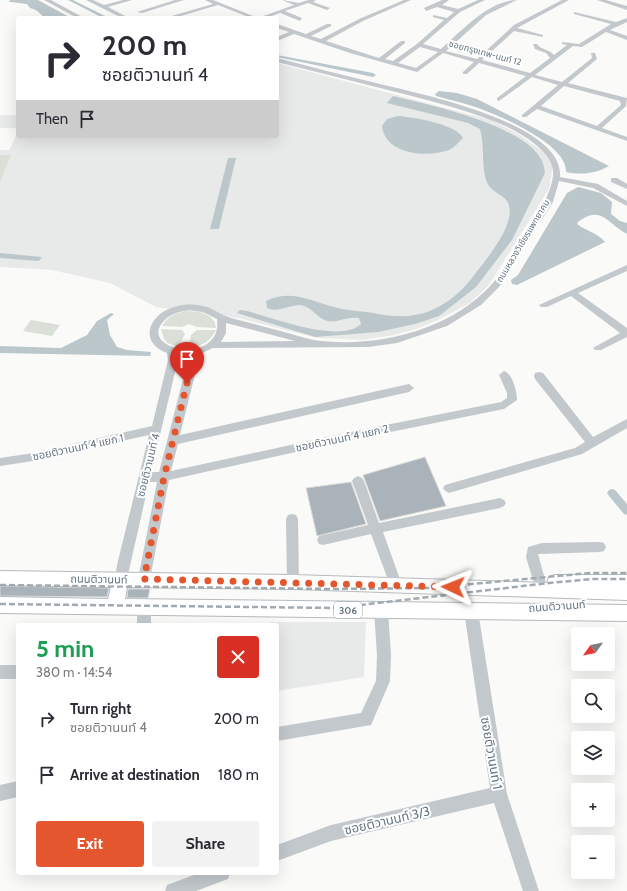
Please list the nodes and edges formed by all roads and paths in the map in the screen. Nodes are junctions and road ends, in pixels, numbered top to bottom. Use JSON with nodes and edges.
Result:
{"nodes":[{"id":1,"x":47,"y":0,"type":"edge"},
{"id":2,"x":89,"y":0,"type":"edge"},
{"id":3,"x":129,"y":0,"type":"edge"},
{"id":4,"x":181,"y":0,"type":"edge"},
{"id":5,"x":208,"y":0,"type":"edge"},
{"id":6,"x":285,"y":0,"type":"edge"},
{"id":7,"x":408,"y":0,"type":"edge"},
{"id":8,"x":446,"y":0,"type":"edge"},
{"id":9,"x":482,"y":0,"type":"edge"},
{"id":10,"x":514,"y":0,"type":"edge"},
{"id":11,"x":566,"y":0,"type":"edge"},
{"id":12,"x":600,"y":0,"type":"edge"},
{"id":13,"x":311,"y":1,"type":"edge"},
{"id":14,"x":330,"y":1,"type":"dead end"},
{"id":15,"x":217,"y":4,"type":"junction"},
{"id":16,"x":300,"y":5,"type":"junction"},
{"id":17,"x":436,"y":5,"type":"junction"},
{"id":18,"x":320,"y":6,"type":"junction"},
{"id":19,"x":104,"y":7,"type":"junction"},
{"id":20,"x":327,"y":8,"type":"dead end"},
{"id":21,"x":627,"y":8,"type":"edge"},
{"id":22,"x":426,"y":9,"type":"dead end"},
{"id":23,"x":458,"y":11,"type":"junction"},
{"id":24,"x":140,"y":12,"type":"dead end"},
{"id":25,"x":282,"y":12,"type":"junction"},
{"id":26,"x":576,"y":13,"type":"dead end"},
{"id":27,"x":77,"y":16,"type":"edge"},
{"id":28,"x":122,"y":16,"type":"edge"},
{"id":29,"x":175,"y":16,"type":"edge"},
{"id":30,"x":250,"y":16,"type":"edge"},
{"id":31,"x":266,"y":16,"type":"edge"},
{"id":32,"x":435,"y":16,"type":"dead end"},
{"id":33,"x":300,"y":19,"type":"dead end"},
{"id":34,"x":448,"y":20,"type":"junction"},
{"id":35,"x":627,"y":20,"type":"edge"},
{"id":36,"x":616,"y":24,"type":"junction"},
{"id":37,"x":329,"y":25,"type":"dead end"},
{"id":38,"x":279,"y":27,"type":"edge"},
{"id":39,"x":512,"y":29,"type":"junction"},
{"id":40,"x":606,"y":30,"type":"junction"},
{"id":41,"x":293,"y":32,"type":"junction"},
{"id":42,"x":541,"y":36,"type":"dead end"},
{"id":43,"x":279,"y":38,"type":"edge"},
{"id":44,"x":304,"y":38,"type":"junction"},
{"id":45,"x":627,"y":38,"type":"edge"},
{"id":46,"x":318,"y":41,"type":"junction"},
{"id":47,"x":403,"y":42,"type":"dead end"},
{"id":48,"x":564,"y":43,"type":"dead end"},
{"id":49,"x":419,"y":45,"type":"junction"},
{"id":50,"x":535,"y":45,"type":"dead end"},
{"id":51,"x":571,"y":45,"type":"junction"},
{"id":52,"x":443,"y":51,"type":"junction"},
{"id":53,"x":593,"y":54,"type":"dead end"},
{"id":54,"x":553,"y":58,"type":"junction"},
{"id":55,"x":380,"y":60,"type":"junction"},
{"id":56,"x":479,"y":60,"type":"junction"},
{"id":57,"x":279,"y":61,"type":"edge"},
{"id":58,"x":393,"y":64,"type":"junction"},
{"id":59,"x":465,"y":73,"type":"dead end"},
{"id":60,"x":531,"y":75,"type":"junction"},
{"id":61,"x":564,"y":84,"type":"junction"},
{"id":62,"x":499,"y":99,"type":"dead end"},
{"id":63,"x":625,"y":100,"type":"edge"},
{"id":64,"x":535,"y":106,"type":"junction"},
{"id":65,"x":524,"y":116,"type":"dead end"},
{"id":66,"x":597,"y":129,"type":"junction"},
{"id":67,"x":627,"y":139,"type":"edge"},
{"id":68,"x":556,"y":178,"type":"junction"},
{"id":69,"x":614,"y":180,"type":"dead end"},
{"id":70,"x":627,"y":187,"type":"edge"},
{"id":71,"x":625,"y":200,"type":"edge"},
{"id":72,"x":627,"y":268,"type":"edge"},
{"id":73,"x":572,"y":293,"type":"junction"},
{"id":74,"x":544,"y":305,"type":"dead end"},
{"id":75,"x":221,"y":318,"type":"junction"},
{"id":76,"x":626,"y":332,"type":"edge"},
{"id":77,"x":319,"y":344,"type":"junction"},
{"id":78,"x":212,"y":345,"type":"junction"},
{"id":79,"x":598,"y":348,"type":"dead end"},
{"id":80,"x":172,"y":352,"type":"junction"},
{"id":81,"x":196,"y":352,"type":"junction"},
{"id":82,"x":504,"y":375,"type":"dead end"},
{"id":83,"x":539,"y":376,"type":"dead end"},
{"id":84,"x":168,"y":380,"type":"junction"},
{"id":85,"x":187,"y":383,"type":"junction"},
{"id":86,"x":408,"y":388,"type":"dead end"},
{"id":87,"x":627,"y":423,"type":"edge"},
{"id":88,"x":156,"y":429,"type":"junction"},
{"id":89,"x":174,"y":440,"type":"junction"},
{"id":90,"x":592,"y":443,"type":"junction"},
{"id":91,"x":0,"y":462,"type":"edge"},
{"id":92,"x":146,"y":477,"type":"junction"},
{"id":93,"x":164,"y":477,"type":"junction"},
{"id":94,"x":358,"y":481,"type":"dead end"},
{"id":95,"x":449,"y":488,"type":"dead end"},
{"id":96,"x":500,"y":503,"type":"dead end"},
{"id":97,"x":292,"y":519,"type":"dead end"},
{"id":98,"x":376,"y":528,"type":"junction"},
{"id":99,"x":323,"y":540,"type":"dead end"},
{"id":100,"x":600,"y":547,"type":"dead end"},
{"id":101,"x":0,"y":578,"type":"edge"},
{"id":102,"x":121,"y":579,"type":"junction"},
{"id":103,"x":144,"y":579,"type":"junction"},
{"id":104,"x":293,"y":582,"type":"junction"},
{"id":105,"x":540,"y":582,"type":"junction"},
{"id":106,"x":627,"y":582,"type":"edge"},
{"id":107,"x":396,"y":585,"type":"junction"},
{"id":108,"x":509,"y":588,"type":"junction"},
{"id":109,"x":627,"y":593,"type":"edge"},
{"id":110,"x":627,"y":604,"type":"edge"},
{"id":111,"x":0,"y":606,"type":"edge"},
{"id":112,"x":115,"y":606,"type":"junction"},
{"id":113,"x":144,"y":607,"type":"junction"},
{"id":114,"x":381,"y":610,"type":"junction"},
{"id":115,"x":479,"y":610,"type":"junction"},
{"id":116,"x":627,"y":613,"type":"edge"},
{"id":117,"x":144,"y":623,"type":"edge"},
{"id":118,"x":0,"y":672,"type":"edge"},
{"id":119,"x":16,"y":672,"type":"edge"},
{"id":120,"x":279,"y":734,"type":"edge"},
{"id":121,"x":16,"y":789,"type":"edge"},
{"id":122,"x":0,"y":793,"type":"edge"},
{"id":123,"x":499,"y":794,"type":"junction"},
{"id":124,"x":279,"y":852,"type":"edge"},
{"id":125,"x":217,"y":875,"type":"edge"},
{"id":126,"x":173,"y":891,"type":"edge"},
{"id":127,"x":531,"y":891,"type":"edge"}],
"edges":[{"from":1,"to":27,"type":"street"},
{"from":2,"to":19,"type":"street"},
{"from":3,"to":19,"type":"street"},
{"from":4,"to":24,"type":"street"},
{"from":5,"to":15,"type":"street"},
{"from":6,"to":16,"type":"street"},
{"from":7,"to":46,"type":"street"},
{"from":8,"to":17,"type":"street"},
{"from":9,"to":23,"type":"street"},
{"from":10,"to":52,"type":"street"},
{"from":11,"to":39,"type":"street"},
{"from":12,"to":21,"type":"street"},
{"from":13,"to":16,"type":"street"},
{"from":13,"to":18,"type":"street"},
{"from":14,"to":18,"type":"street"},
{"from":15,"to":29,"type":"street"},
{"from":15,"to":30,"type":"street"},
{"from":16,"to":25,"type":"street"},
{"from":17,"to":22,"type":"street"},
{"from":17,"to":23,"type":"street"},
{"from":18,"to":20,"type":"street"},
{"from":19,"to":28,"type":"street"},
{"from":23,"to":34,"type":"street"},
{"from":25,"to":31,"type":"street"},
{"from":25,"to":33,"type":"street"},
{"from":26,"to":36,"type":"street"},
{"from":32,"to":34,"type":"street"},
{"from":34,"to":49,"type":"street"},
{"from":35,"to":36,"type":"street"},
{"from":36,"to":40,"type":"street"},
{"from":37,"to":44,"type":"street"},
{"from":38,"to":41,"type":"street","name":"ซอยกรุงเทพ-นนท์ 12"},
{"from":39,"to":42,"type":"street"},
{"from":39,"to":56,"type":"street"},
{"from":40,"to":45,"type":"street"},
{"from":40,"to":51,"type":"street"},
{"from":41,"to":43,"type":"street"},
{"from":41,"to":44,"type":"street","name":"ซอยกรุงเทพ-นนท์ 12"},
{"from":44,"to":46,"type":"street","name":"ซอยกรุงเทพ-นนท์ 12"},
{"from":46,"to":55,"type":"street","name":"ซอยกรุงเทพ-นนท์ 12"},
{"from":47,"to":55,"type":"street"},
{"from":48,"to":51,"type":"street"},
{"from":49,"to":52,"type":"street"},
{"from":49,"to":58,"type":"street"},
{"from":50,"to":54,"type":"street"},
{"from":51,"to":54,"type":"street"},
{"from":52,"to":56,"type":"street","name":"ซอยกรุงเทพ-นนท์ 12"},
{"from":52,"to":58,"type":"street","name":"ซอยกรุงเทพ-นนท์ 12"},
{"from":53,"to":61,"type":"street"},
{"from":54,"to":60,"type":"street"},
{"from":55,"to":58,"type":"street","name":"ซอยกรุงเทพ-นนท์ 12"},
{"from":56,"to":59,"type":"street"},
{"from":56,"to":60,"type":"street","name":"ซอยกรุงเทพ-นนท์ 12"},
{"from":57,"to":68,"type":"street","name":"ถนนหลวงวิเชียรแพทยาคม"},
{"from":60,"to":61,"type":"street","name":"ซอยกรุงเทพ-นนท์ 12"},
{"from":60,"to":62,"type":"street"},
{"from":61,"to":63,"type":"street","name":"ซอยกรุงเทพ-นนท์ 12"},
{"from":61,"to":64,"type":"street"},
{"from":63,"to":66,"type":"street"},
{"from":64,"to":65,"type":"street"},
{"from":64,"to":66,"type":"street"},
{"from":66,"to":67,"type":"street"},
{"from":68,"to":71,"type":"street"},
{"from":68,"to":77,"type":"street","name":"ถนนหลวงวิเชียรแพทยาคม"},
{"from":69,"to":70,"type":"street"},
{"from":72,"to":73,"type":"street"},
{"from":73,"to":74,"type":"street"},
{"from":73,"to":76,"type":"street"},
{"from":75,"to":77,"type":"street","name":"ถนนหลวงวิเชียรแพทยาคม"},
{"from":75,"to":78,"type":"street"},
{"from":75,"to":80,"type":"street","name":"ถนนหลวงวิเชียรแพทยาคม"},
{"from":76,"to":79,"type":"street"},
{"from":77,"to":78,"type":"street","name":"ถนนหลวงวิเชียรแพทยาคม"},
{"from":78,"to":81,"type":"street","name":"ถนนหลวงวิเชียรแพทยาคม"},
{"from":80,"to":81,"type":"street"},
{"from":80,"to":84,"type":"street","name":"ซอยติวานนท์ 4"},
{"from":81,"to":85,"type":"street","name":"ซอยติวานนท์ 4"},
{"from":82,"to":93,"type":"street","name":"ซอยติวานนท์ 4 แยก 2"},
{"from":83,"to":90,"type":"street"},
{"from":84,"to":85,"type":"street"},
{"from":84,"to":88,"type":"street","name":"ซอยติวานนท์ 4"},
{"from":85,"to":89,"type":"street","name":"ซอยติวานนท์ 4"},
{"from":86,"to":89,"type":"street"},
{"from":87,"to":90,"type":"street"},
{"from":88,"to":91,"type":"street","name":"ซอยติวานนท์ 4 แยก 1"},
{"from":88,"to":92,"type":"street","name":"ซอยติวานนท์ 4"},
{"from":89,"to":93,"type":"street","name":"ซอยติวานนท์ 4"},
{"from":90,"to":95,"type":"street"},
{"from":92,"to":93,"type":"street","name":"ซอยติวานนท์ 4 แยก 2"},
{"from":92,"to":102,"type":"street","name":"ซอยติวานนท์ 4"},
{"from":93,"to":103,"type":"street","name":"ซอยติวานนท์ 4"},
{"from":94,"to":98,"type":"street"},
{"from":96,"to":98,"type":"street"},
{"from":97,"to":104,"type":"street"},
{"from":98,"to":99,"type":"street"},
{"from":98,"to":107,"type":"street"},
{"from":100,"to":105,"type":"street"},
{"from":101,"to":102,"type":"main road","name":"ถนนติวานนท์"},
{"from":102,"to":103,"type":"main road","name":"ถนนติวานนท์"},
{"from":102,"to":112,"type":"main road"},
{"from":103,"to":104,"type":"main road","name":"ถนนติวานนท์"},
{"from":104,"to":107,"type":"main road","name":"ถนนติวานนท์"},
{"from":105,"to":106,"type":"main road","name":"ถนนติวานนท์"},
{"from":105,"to":108,"type":"main road","name":"ถนนติวานนท์"},
{"from":107,"to":108,"type":"main road","name":"ถนนติวานนท์"},
{"from":108,"to":109,"type":"main road","name":"ถนนติวานนท์"},
{"from":110,"to":115,"type":"main road","name":"ถนนติวานนท์","number":"306"},
{"from":111,"to":112,"type":"main road","name":"ถนนติวานนท์","number":"306"},
{"from":112,"to":113,"type":"main road","name":"ถนนติวานนท์","number":"306"},
{"from":113,"to":114,"type":"main road","name":"ถนนติวานนท์","number":"306"},
{"from":113,"to":117,"type":"street"},
{"from":114,"to":115,"type":"main road","name":"ถนนติวานนท์","number":"306"},
{"from":114,"to":120,"type":"street"},
{"from":115,"to":116,"type":"main road","name":"ถนนติวานนท์","number":"306"},
{"from":115,"to":123,"type":"street","name":"ซอยติวานนท์ 1"},
{"from":118,"to":119,"type":"street"},
{"from":121,"to":122,"type":"street"},
{"from":123,"to":124,"type":"street","name":"ซอยติวานนท์ 3/3"},
{"from":123,"to":127,"type":"street","name":"ซอยติวานนท์ 1"},
{"from":125,"to":126,"type":"street"}]}
